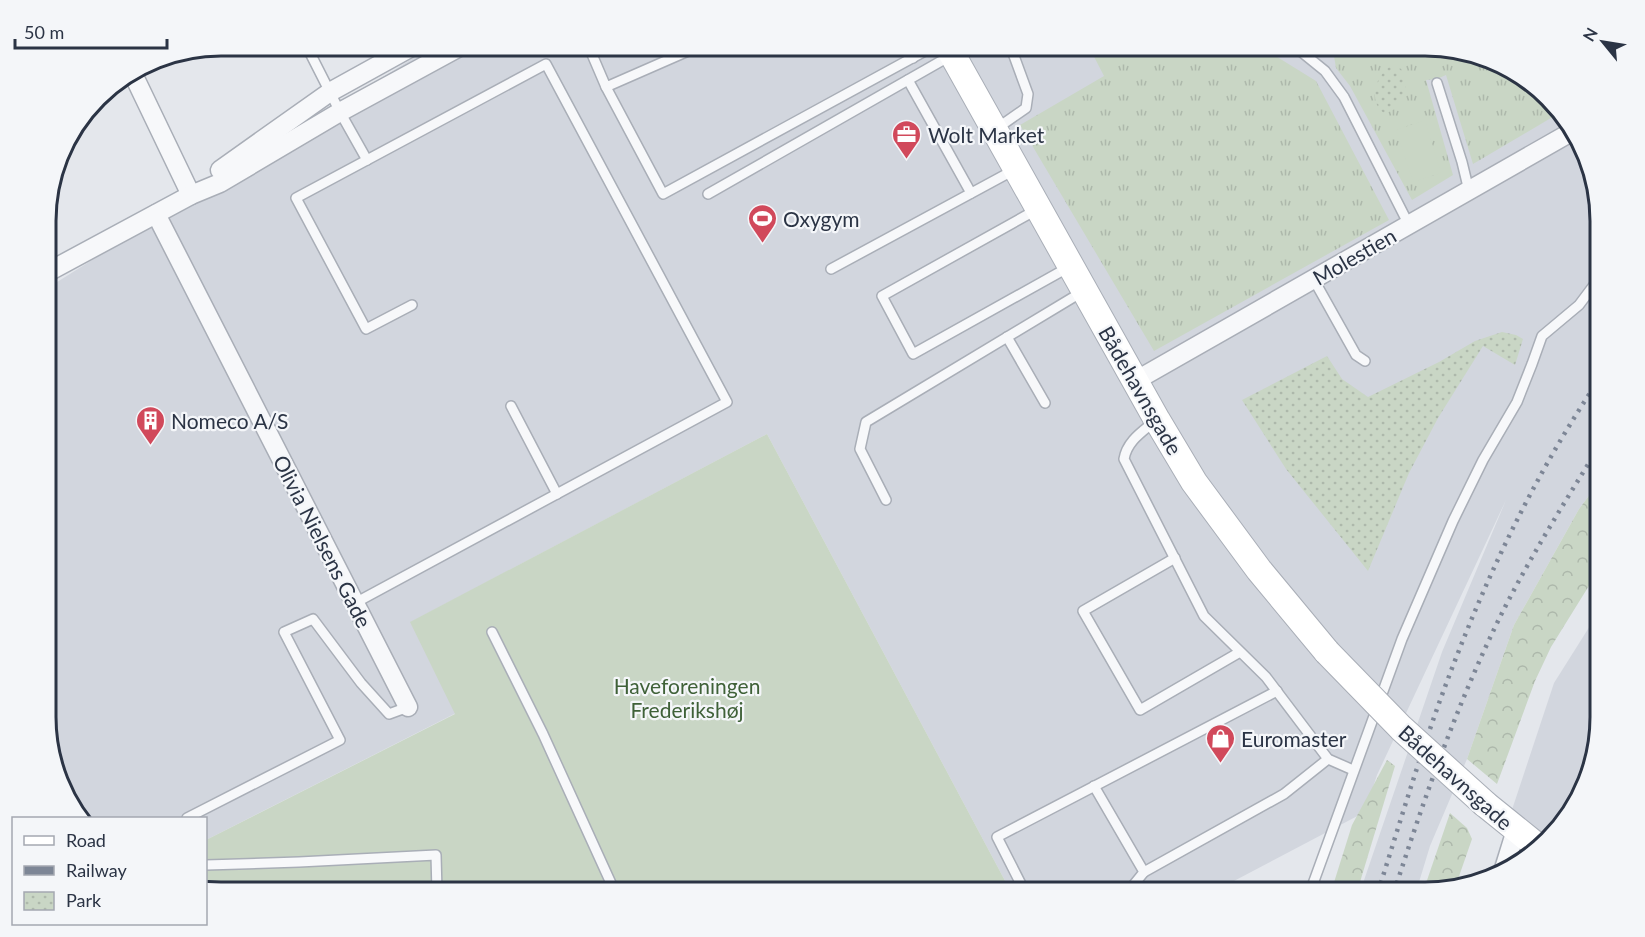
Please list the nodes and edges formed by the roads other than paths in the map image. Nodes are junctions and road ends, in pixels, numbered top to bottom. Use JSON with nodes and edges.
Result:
{"nodes":[{"id":1,"x":312,"y":56,"type":"edge"},
{"id":2,"x":395,"y":56,"type":"edge"},
{"id":3,"x":442,"y":56,"type":"edge"},
{"id":4,"x":593,"y":56,"type":"edge"},
{"id":5,"x":677,"y":56,"type":"edge"},
{"id":6,"x":919,"y":56,"type":"edge"},
{"id":7,"x":936,"y":56,"type":"edge"},
{"id":8,"x":950,"y":56,"type":"edge"},
{"id":9,"x":1014,"y":56,"type":"edge"},
{"id":10,"x":1306,"y":56,"type":"edge"},
{"id":11,"x":913,"y":58,"type":"joint"},
{"id":12,"x":136,"y":80,"type":"edge"},
{"id":13,"x":908,"y":80,"type":"junction"},
{"id":14,"x":1437,"y":83,"type":"dead end"},
{"id":15,"x":606,"y":87,"type":"junction"},
{"id":16,"x":330,"y":92,"type":"junction"},
{"id":17,"x":340,"y":112,"type":"junction"},
{"id":18,"x":994,"y":130,"type":"junction"},
{"id":19,"x":1565,"y":135,"type":"edge"},
{"id":20,"x":367,"y":160,"type":"junction"},
{"id":21,"x":1016,"y":169,"type":"junction"},
{"id":22,"x":1469,"y":190,"type":"junction"},
{"id":23,"x":971,"y":193,"type":"junction"},
{"id":24,"x":708,"y":194,"type":"dead end"},
{"id":25,"x":191,"y":195,"type":"junction"},
{"id":26,"x":1038,"y":209,"type":"junction"},
{"id":27,"x":156,"y":214,"type":"junction"},
{"id":28,"x":1409,"y":225,"type":"junction"},
{"id":29,"x":1071,"y":266,"type":"junction"},
{"id":30,"x":56,"y":268,"type":"edge"},
{"id":31,"x":831,"y":269,"type":"dead end"},
{"id":32,"x":1314,"y":279,"type":"junction"},
{"id":33,"x":1084,"y":291,"type":"junction"},
{"id":34,"x":1589,"y":292,"type":"edge"},
{"id":35,"x":412,"y":305,"type":"dead end"},
{"id":36,"x":1007,"y":337,"type":"junction"},
{"id":37,"x":1365,"y":361,"type":"dead end"},
{"id":38,"x":1135,"y":381,"type":"junction"},
{"id":39,"x":1045,"y":403,"type":"dead end"},
{"id":40,"x":511,"y":406,"type":"dead end"},
{"id":41,"x":1157,"y":420,"type":"junction"},
{"id":42,"x":557,"y":494,"type":"junction"},
{"id":43,"x":886,"y":500,"type":"dead end"},
{"id":44,"x":1174,"y":558,"type":"junction"},
{"id":45,"x":355,"y":603,"type":"junction"},
{"id":46,"x":492,"y":632,"type":"dead end"},
{"id":47,"x":1240,"y":652,"type":"junction"},
{"id":48,"x":1277,"y":691,"type":"junction"},
{"id":49,"x":408,"y":707,"type":"joint"},
{"id":50,"x":1328,"y":759,"type":"junction"},
{"id":51,"x":1353,"y":771,"type":"junction"},
{"id":52,"x":1094,"y":786,"type":"junction"},
{"id":53,"x":191,"y":817,"type":"edge"},
{"id":54,"x":1516,"y":830,"type":"junction"},
{"id":55,"x":1532,"y":842,"type":"edge"},
{"id":56,"x":1507,"y":859,"type":"edge"},
{"id":57,"x":207,"y":865,"type":"edge"},
{"id":58,"x":1144,"y":872,"type":"junction"},
{"id":59,"x":1019,"y":881,"type":"edge"},
{"id":60,"x":1136,"y":881,"type":"edge"},
{"id":61,"x":1314,"y":881,"type":"edge"},
{"id":62,"x":437,"y":882,"type":"edge"},
{"id":63,"x":610,"y":882,"type":"edge"}],
"edges":[{"from":1,"to":16,"type":"lane"},
{"from":2,"to":16,"type":"street"},
{"from":3,"to":17,"type":"street"},
{"from":4,"to":15,"type":"lane"},
{"from":5,"to":15,"type":"lane"},
{"from":6,"to":11,"type":"lane"},
{"from":7,"to":13,"type":"lane"},
{"from":8,"to":18,"type":"street","name":"Bådehavnsgade"},
{"from":9,"to":18,"type":"lane"},
{"from":10,"to":28,"type":"lane"},
{"from":11,"to":15,"type":"lane"},
{"from":12,"to":25,"type":"street"},
{"from":13,"to":23,"type":"lane"},
{"from":13,"to":24,"type":"lane"},
{"from":14,"to":22,"type":"lane"},
{"from":16,"to":17,"type":"lane"},
{"from":16,"to":25,"type":"street"},
{"from":17,"to":20,"type":"lane"},
{"from":17,"to":25,"type":"street"},
{"from":18,"to":21,"type":"street","name":"Bådehavnsgade"},
{"from":19,"to":22,"type":"street","name":"Molestien"},
{"from":20,"to":35,"type":"lane"},
{"from":20,"to":42,"type":"lane"},
{"from":21,"to":23,"type":"lane"},
{"from":21,"to":26,"type":"street","name":"Bådehavnsgade"},
{"from":22,"to":28,"type":"street","name":"Molestien"},
{"from":23,"to":31,"type":"lane"},
{"from":25,"to":27,"type":"street"},
{"from":26,"to":29,"type":"street","name":"Bådehavnsgade"},
{"from":26,"to":29,"type":"lane"},
{"from":27,"to":30,"type":"street"},
{"from":27,"to":45,"type":"street","name":"Olivia Nielsens Gade"},
{"from":28,"to":32,"type":"street","name":"Molestien"},
{"from":29,"to":33,"type":"street","name":"Bådehavnsgade"},
{"from":32,"to":37,"type":"lane"},
{"from":32,"to":38,"type":"street","name":"Molestien"},
{"from":33,"to":36,"type":"lane"},
{"from":33,"to":38,"type":"street","name":"Bådehavnsgade"},
{"from":34,"to":51,"type":"lane","name":"Bådehavnsgade"},
{"from":36,"to":39,"type":"lane"},
{"from":36,"to":43,"type":"lane"},
{"from":38,"to":41,"type":"street","name":"Bådehavnsgade"},
{"from":40,"to":42,"type":"lane"},
{"from":41,"to":44,"type":"lane"},
{"from":41,"to":54,"type":"street","name":"Bådehavnsgade","bridge":true},
{"from":42,"to":45,"type":"lane"},
{"from":44,"to":47,"type":"lane"},
{"from":44,"to":47,"type":"lane"},
{"from":45,"to":49,"type":"street","name":"Olivia Nielsens Gade"},
{"from":46,"to":63,"type":"lane"},
{"from":47,"to":48,"type":"lane"},
{"from":48,"to":50,"type":"lane"},
{"from":48,"to":52,"type":"lane"},
{"from":49,"to":53,"type":"lane"},
{"from":50,"to":51,"type":"lane"},
{"from":50,"to":58,"type":"lane"},
{"from":51,"to":61,"type":"lane","name":"Bådehavnsgade"},
{"from":52,"to":58,"type":"lane"},
{"from":52,"to":59,"type":"lane"},
{"from":54,"to":55,"type":"street","name":"Bådehavnsgade"},
{"from":54,"to":56,"type":"street"},
{"from":57,"to":62,"type":"lane"},
{"from":58,"to":60,"type":"lane"}]}
